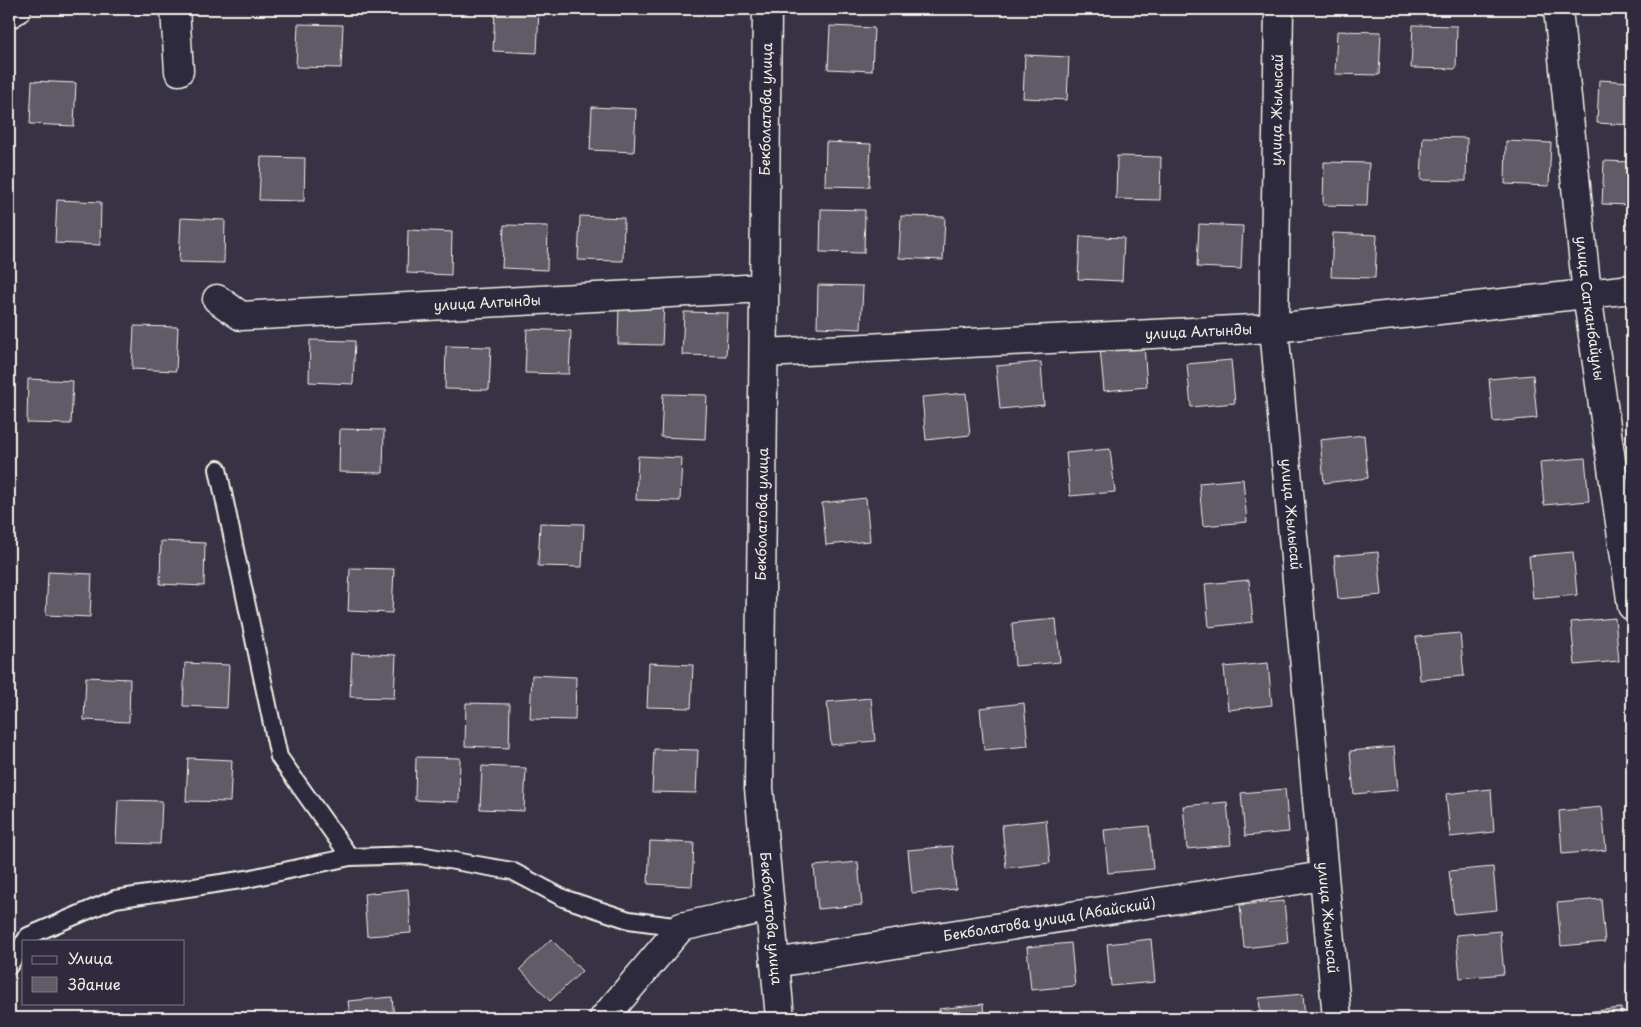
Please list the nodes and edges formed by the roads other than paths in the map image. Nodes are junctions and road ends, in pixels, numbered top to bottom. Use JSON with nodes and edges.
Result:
{"nodes":[{"id":1,"x":17,"y":9,"type":"edge"},
{"id":2,"x":175,"y":9,"type":"edge"},
{"id":3,"x":767,"y":9,"type":"edge"},
{"id":4,"x":1279,"y":9,"type":"edge"},
{"id":5,"x":1558,"y":9,"type":"edge"},
{"id":6,"x":9,"y":14,"type":"edge"},
{"id":7,"x":179,"y":71,"type":"dead end"},
{"id":8,"x":764,"y":288,"type":"junction"},
{"id":9,"x":1632,"y":289,"type":"edge"},
{"id":10,"x":1587,"y":294,"type":"junction"},
{"id":11,"x":217,"y":299,"type":"dead end"},
{"id":12,"x":1274,"y":328,"type":"junction"},
{"id":13,"x":764,"y":353,"type":"junction"},
{"id":14,"x":218,"y":469,"type":"dead end"},
{"id":15,"x":1632,"y":606,"type":"edge"},
{"id":16,"x":350,"y":857,"type":"junction"},
{"id":17,"x":1323,"y":876,"type":"junction"},
{"id":18,"x":770,"y":907,"type":"junction"},
{"id":19,"x":681,"y":927,"type":"junction"},
{"id":20,"x":25,"y":940,"type":"edge"},
{"id":21,"x":22,"y":945,"type":"edge"},
{"id":22,"x":775,"y":963,"type":"junction"},
{"id":23,"x":9,"y":966,"type":"edge"},
{"id":24,"x":604,"y":1018,"type":"edge"},
{"id":25,"x":780,"y":1018,"type":"edge"},
{"id":26,"x":1337,"y":1018,"type":"edge"}],
"edges":[{"from":1,"to":6,"type":"street"},
{"from":2,"to":7,"type":"street"},
{"from":3,"to":8,"type":"street","name":"Бекболатова улица"},
{"from":4,"to":12,"type":"street","name":"улица Жылысай"},
{"from":5,"to":10,"type":"street","name":"улица Сатканбайулы"},
{"from":8,"to":11,"type":"street","name":"улица Алтынды"},
{"from":8,"to":13,"type":"street","name":"Бекболатова улица"},
{"from":9,"to":10,"type":"street","name":"улица Алтынды"},
{"from":10,"to":12,"type":"street","name":"улица Алтынды"},
{"from":10,"to":15,"type":"street","name":"улица Сатканбайулы"},
{"from":12,"to":13,"type":"street","name":"улица Алтынды"},
{"from":12,"to":17,"type":"street","name":"улица Жылысай"},
{"from":13,"to":18,"type":"street","name":"Бекболатова улица"},
{"from":14,"to":16,"type":"lane"},
{"from":16,"to":19,"type":"lane"},
{"from":16,"to":20,"type":"lane"},
{"from":17,"to":22,"type":"street","name":"Бекболатова улица (Абайский)"},
{"from":17,"to":26,"type":"street","name":"улица Жылысай"},
{"from":18,"to":19,"type":"street"},
{"from":18,"to":22,"type":"street","name":"Бекболатова улица"},
{"from":19,"to":24,"type":"street"},
{"from":21,"to":23,"type":"lane"},
{"from":22,"to":25,"type":"street","name":"Бекболатова улица"}]}
